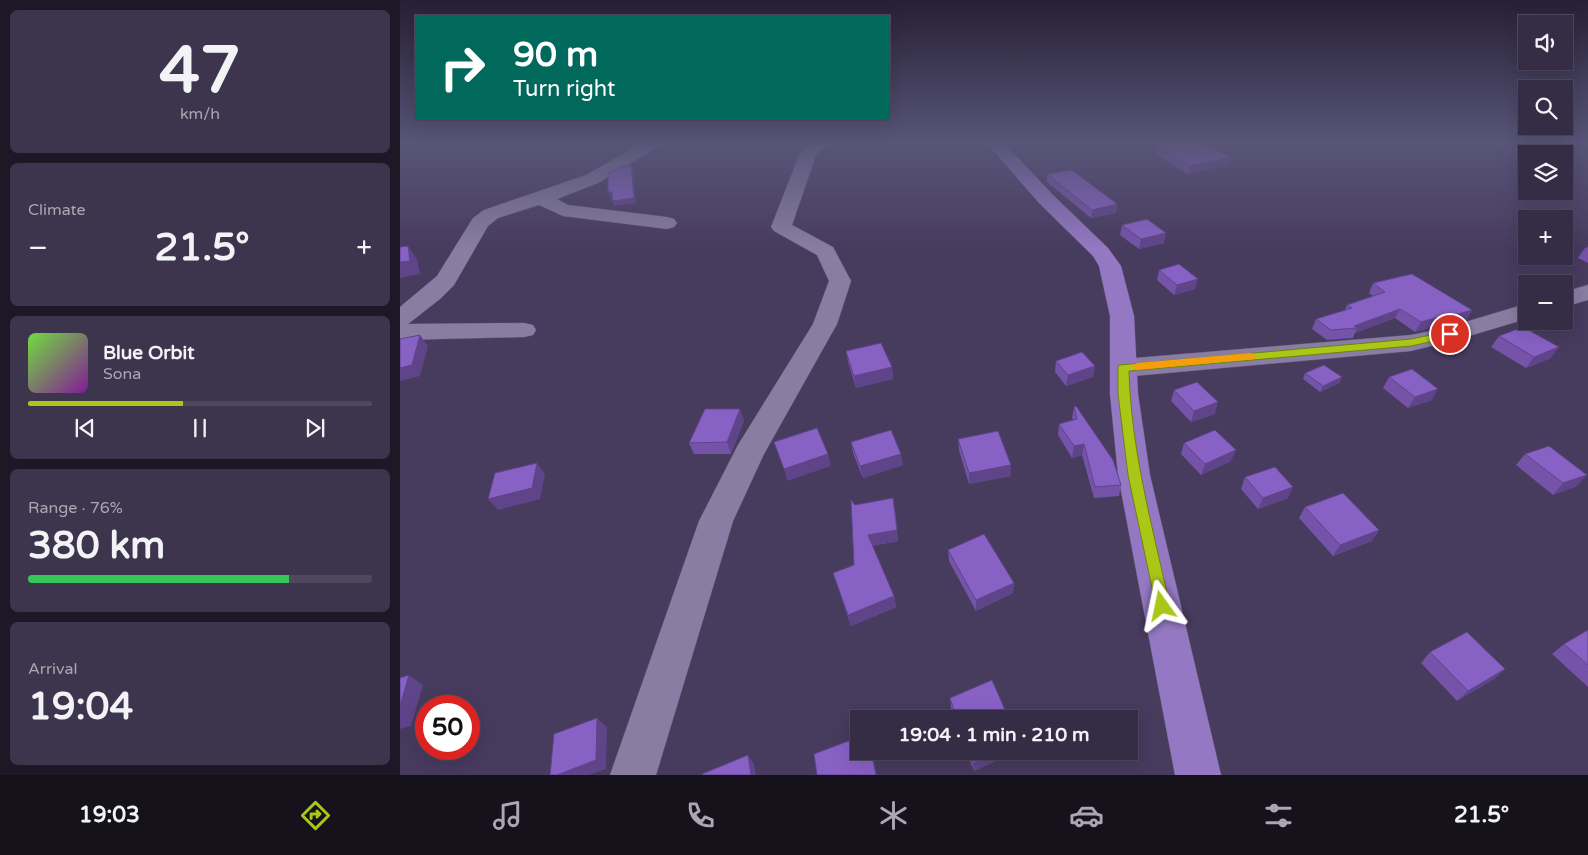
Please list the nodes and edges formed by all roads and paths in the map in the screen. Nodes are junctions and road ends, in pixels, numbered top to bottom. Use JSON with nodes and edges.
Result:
{"nodes":[{"id":1,"x":593,"y":178,"type":"edge"},
{"id":2,"x":799,"y":178,"type":"edge"},
{"id":3,"x":1027,"y":178,"type":"edge"},
{"id":4,"x":541,"y":198,"type":"junction"},
{"id":5,"x":667,"y":223,"type":"dead end"},
{"id":6,"x":1588,"y":292,"type":"edge"},
{"id":7,"x":1573,"y":297,"type":"edge"},
{"id":8,"x":1518,"y":313,"type":"edge"},
{"id":9,"x":400,"y":318,"type":"edge"},
{"id":10,"x":524,"y":330,"type":"dead end"},
{"id":11,"x":400,"y":332,"type":"edge"},
{"id":12,"x":1123,"y":368,"type":"junction"},
{"id":13,"x":633,"y":775,"type":"edge"},
{"id":14,"x":1198,"y":775,"type":"edge"}],
"edges":[{"from":1,"to":4,"type":"street"},
{"from":2,"to":13,"type":"street"},
{"from":3,"to":12,"type":"main road"},
{"from":4,"to":5,"type":"street"},
{"from":4,"to":9,"type":"street"},
{"from":6,"to":7,"type":"street"},
{"from":8,"to":12,"type":"street"},
{"from":10,"to":11,"type":"street"},
{"from":12,"to":14,"type":"main road"}]}
